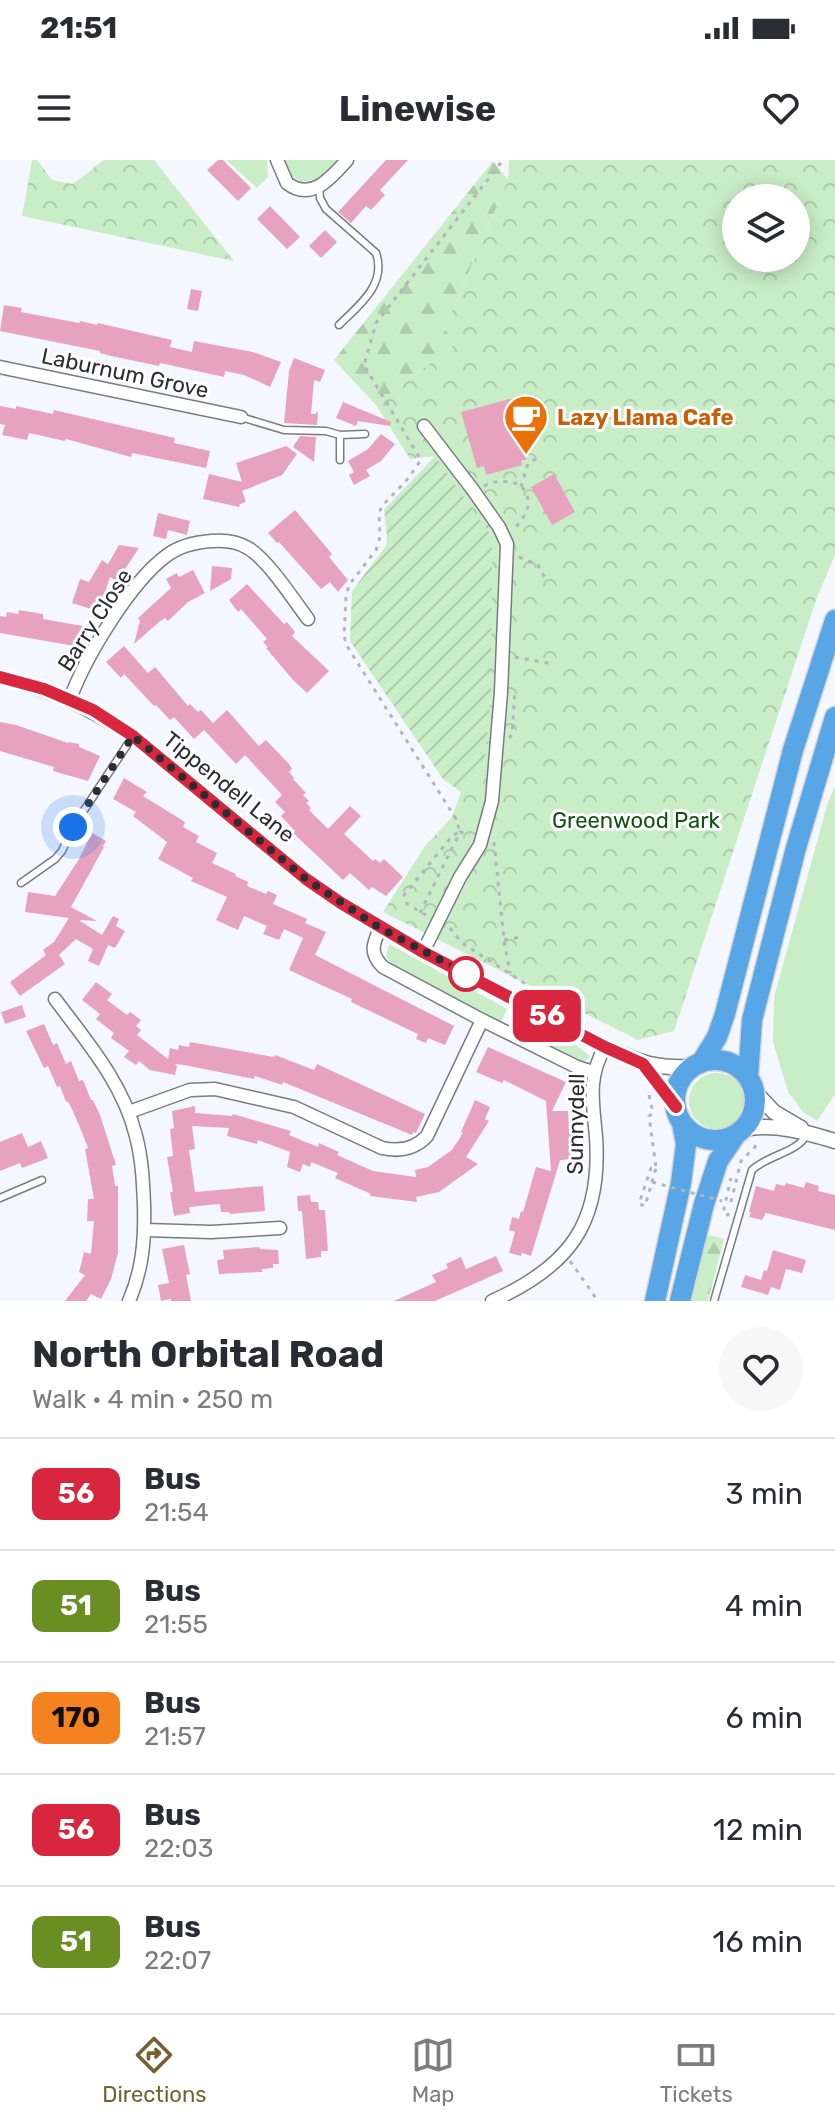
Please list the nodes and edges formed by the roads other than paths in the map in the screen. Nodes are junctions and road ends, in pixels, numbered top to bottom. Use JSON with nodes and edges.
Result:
{"nodes":[{"id":1,"x":277,"y":160,"type":"edge"},
{"id":2,"x":347,"y":160,"type":"edge"},
{"id":3,"x":319,"y":187,"type":"junction"},
{"id":4,"x":339,"y":325,"type":"dead end"},
{"id":5,"x":0,"y":367,"type":"edge"},
{"id":6,"x":241,"y":417,"type":"joint"},
{"id":7,"x":424,"y":426,"type":"dead end"},
{"id":8,"x":365,"y":434,"type":"dead end"},
{"id":9,"x":340,"y":435,"type":"junction"},
{"id":10,"x":340,"y":460,"type":"dead end"},
{"id":11,"x":308,"y":619,"type":"dead end"},
{"id":12,"x":835,"y":620,"type":"edge"},
{"id":13,"x":0,"y":677,"type":"edge"},
{"id":14,"x":70,"y":699,"type":"junction"},
{"id":15,"x":835,"y":717,"type":"edge"},
{"id":16,"x":133,"y":736,"type":"junction"},
{"id":17,"x":21,"y":883,"type":"dead end"},
{"id":18,"x":380,"y":928,"type":"junction"},
{"id":19,"x":423,"y":952,"type":"junction"},
{"id":20,"x":55,"y":999,"type":"dead end"},
{"id":21,"x":482,"y":1020,"type":"junction"},
{"id":22,"x":605,"y":1047,"type":"junction"},
{"id":23,"x":643,"y":1064,"type":"junction"},
{"id":24,"x":698,"y":1065,"type":"junction"},
{"id":25,"x":593,"y":1072,"type":"junction"},
{"id":26,"x":751,"y":1084,"type":"junction"},
{"id":27,"x":129,"y":1112,"type":"junction"},
{"id":28,"x":679,"y":1115,"type":"junction"},
{"id":29,"x":739,"y":1132,"type":"junction"},
{"id":30,"x":808,"y":1133,"type":"junction"},
{"id":31,"x":835,"y":1141,"type":"edge"},
{"id":32,"x":42,"y":1180,"type":"dead end"},
{"id":33,"x":0,"y":1198,"type":"edge"},
{"id":34,"x":280,"y":1228,"type":"dead end"},
{"id":35,"x":145,"y":1230,"type":"junction"},
{"id":36,"x":129,"y":1301,"type":"edge"},
{"id":37,"x":492,"y":1301,"type":"edge"},
{"id":38,"x":655,"y":1301,"type":"edge"},
{"id":39,"x":680,"y":1301,"type":"edge"},
{"id":40,"x":714,"y":1301,"type":"edge"}],
"edges":[{"from":1,"to":3,"type":"street"},
{"from":2,"to":3,"type":"street"},
{"from":3,"to":4,"type":"lane"},
{"from":5,"to":6,"type":"street","name":"Laburnum Grove"},
{"from":6,"to":9,"type":"lane"},
{"from":7,"to":19,"type":"street"},
{"from":8,"to":9,"type":"lane"},
{"from":9,"to":10,"type":"lane"},
{"from":11,"to":14,"type":"street","name":"Barry Close"},
{"from":12,"to":24,"type":"highway"},
{"from":13,"to":14,"type":"street","name":"Tippendell Lane"},
{"from":14,"to":16,"type":"street","name":"Tippendell Lane"},
{"from":15,"to":26,"type":"highway"},
{"from":16,"to":17,"type":"lane"},
{"from":16,"to":18,"type":"street","name":"Tippendell Lane"},
{"from":18,"to":19,"type":"street","name":"Tippendell Lane"},
{"from":18,"to":21,"type":"street"},
{"from":19,"to":22,"type":"street","name":"Tippendell Lane"},
{"from":20,"to":27,"type":"street"},
{"from":21,"to":25,"type":"street"},
{"from":21,"to":27,"type":"street"},
{"from":22,"to":23,"type":"street","name":"Tippendell Lane"},
{"from":22,"to":25,"type":"street","name":"Sunnydell"},
{"from":23,"to":24,"type":"street","name":"Tippendell Lane"},
{"from":23,"to":28,"type":"street","name":"Tippendell Lane"},
{"from":24,"to":26,"type":"highway"},
{"from":24,"to":28,"type":"highway"},
{"from":25,"to":37,"type":"street","name":"Sunnydell"},
{"from":26,"to":29,"type":"highway"},
{"from":26,"to":30,"type":"street"},
{"from":27,"to":35,"type":"street"},
{"from":28,"to":29,"type":"highway"},
{"from":28,"to":38,"type":"highway"},
{"from":29,"to":30,"type":"street"},
{"from":29,"to":39,"type":"highway"},
{"from":30,"to":31,"type":"street"},
{"from":30,"to":40,"type":"lane"},
{"from":32,"to":33,"type":"lane"},
{"from":34,"to":35,"type":"street"},
{"from":35,"to":36,"type":"street"}]}
